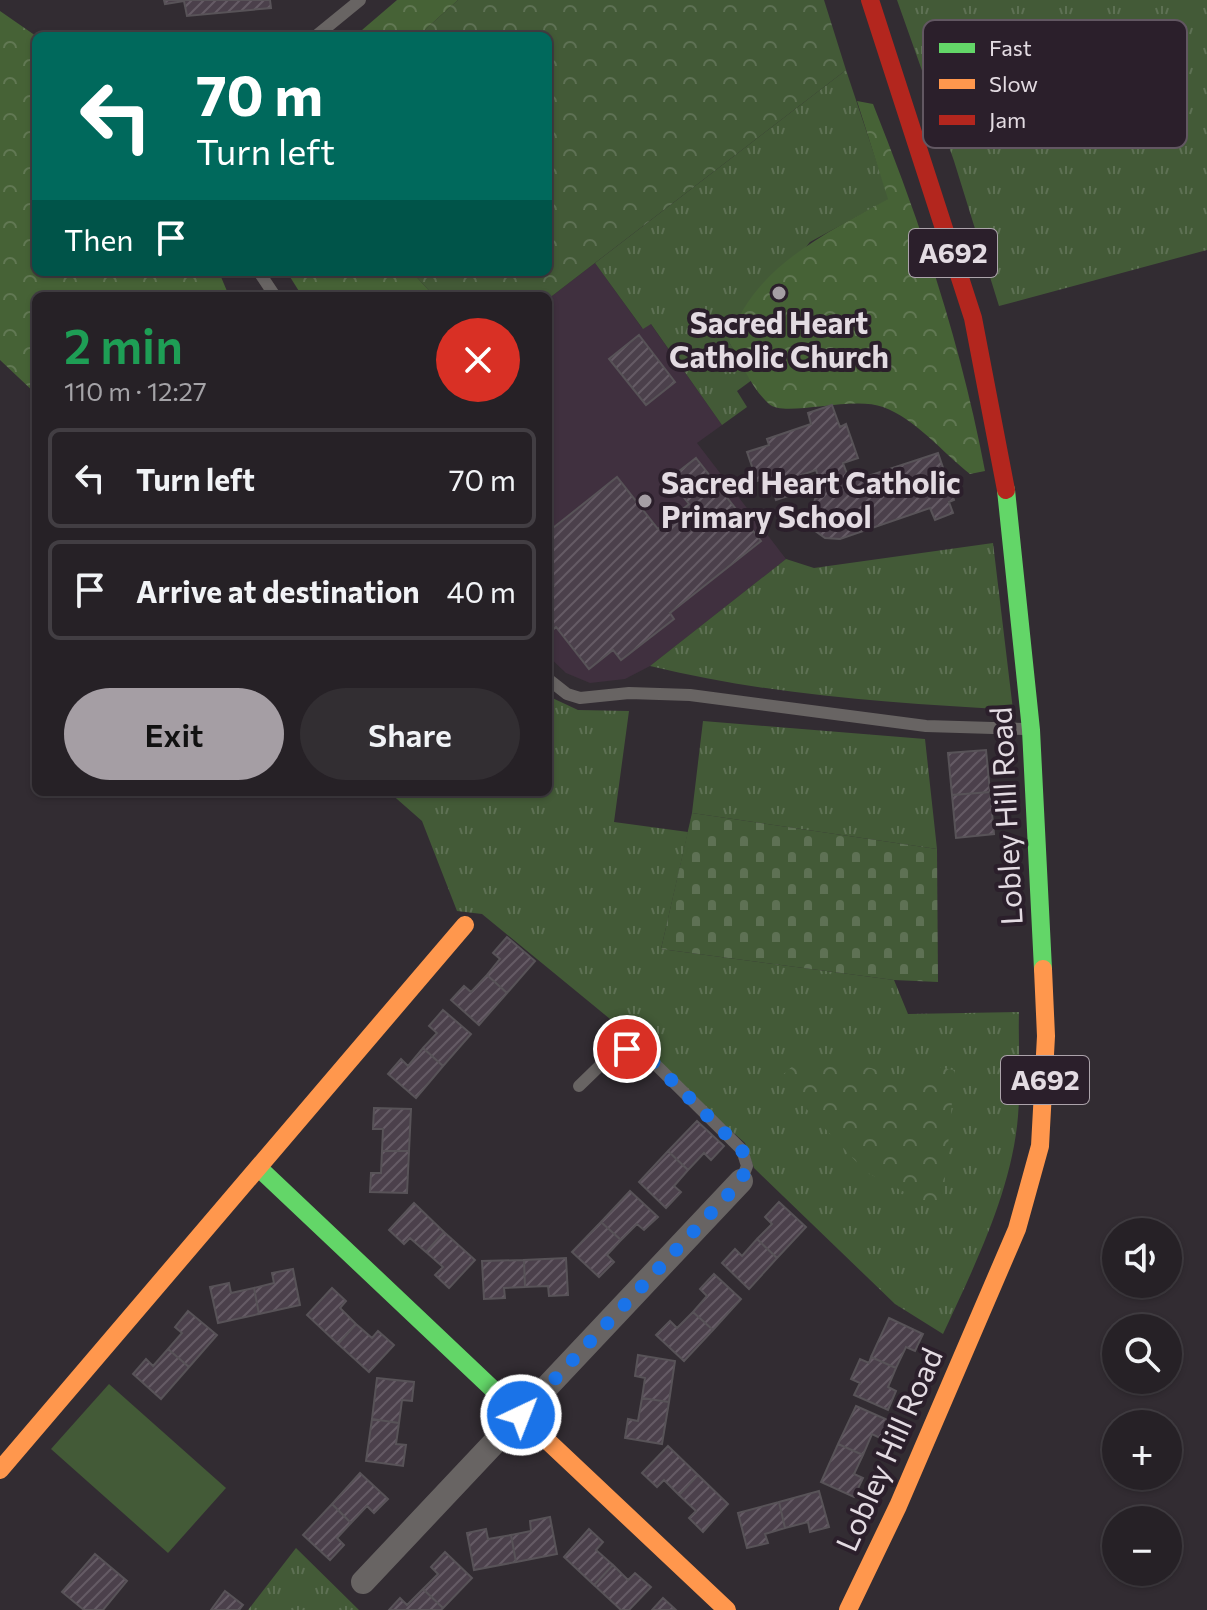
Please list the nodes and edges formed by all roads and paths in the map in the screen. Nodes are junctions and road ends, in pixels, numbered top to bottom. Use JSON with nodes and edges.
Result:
{"nodes":[{"id":1,"x":360,"y":0,"type":"edge"},
{"id":2,"x":870,"y":0,"type":"edge"},
{"id":3,"x":321,"y":32,"type":"edge"},
{"id":4,"x":552,"y":682,"type":"edge"},
{"id":5,"x":1031,"y":730,"type":"junction"},
{"id":6,"x":465,"y":925,"type":"dead end"},
{"id":7,"x":579,"y":1086,"type":"dead end"},
{"id":8,"x":259,"y":1168,"type":"junction"},
{"id":9,"x":741,"y":1181,"type":"joint"},
{"id":10,"x":521,"y":1415,"type":"junction"},
{"id":11,"x":0,"y":1470,"type":"edge"},
{"id":12,"x":363,"y":1582,"type":"dead end"},
{"id":13,"x":727,"y":1610,"type":"edge"},
{"id":14,"x":848,"y":1610,"type":"edge"}],
"edges":[{"from":1,"to":3,"type":"lane"},
{"from":2,"to":5,"type":"main road","name":"Lobley Hill Road","number":"A692"},
{"from":4,"to":5,"type":"lane"},
{"from":5,"to":14,"type":"main road","name":"Lobley Hill Road","number":"A692"},
{"from":6,"to":8,"type":"main road"},
{"from":7,"to":9,"type":"lane"},
{"from":8,"to":10,"type":"main road"},
{"from":8,"to":11,"type":"main road"},
{"from":9,"to":10,"type":"street"},
{"from":10,"to":12,"type":"street"},
{"from":10,"to":13,"type":"main road"}]}
